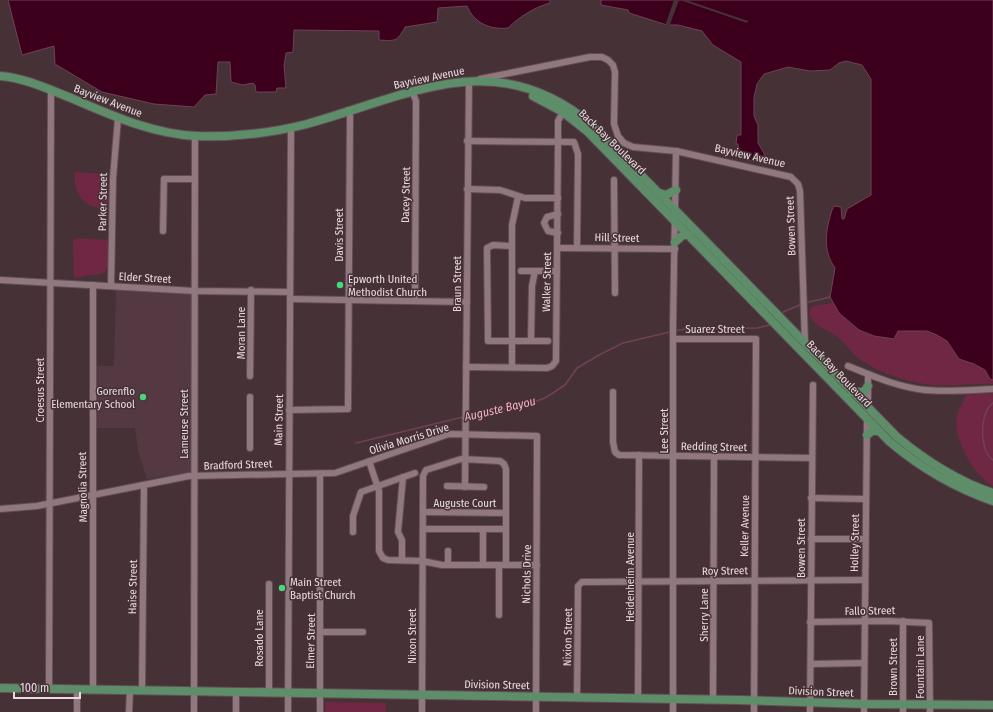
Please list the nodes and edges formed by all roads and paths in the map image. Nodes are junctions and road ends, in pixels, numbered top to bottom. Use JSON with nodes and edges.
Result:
{"nodes":[{"id":1,"x":0,"y":76,"type":"edge"},
{"id":2,"x":468,"y":81,"type":"junction"},
{"id":3,"x":51,"y":90,"type":"junction"},
{"id":4,"x":412,"y":91,"type":"junction"},
{"id":5,"x":348,"y":110,"type":"junction"},
{"id":6,"x":563,"y":112,"type":"junction"},
{"id":7,"x":118,"y":118,"type":"junction"},
{"id":8,"x":291,"y":128,"type":"junction"},
{"id":9,"x":195,"y":136,"type":"junction"},
{"id":10,"x":467,"y":141,"type":"junction"},
{"id":11,"x":558,"y":142,"type":"junction"},
{"id":12,"x":676,"y":151,"type":"junction"},
{"id":13,"x":195,"y":179,"type":"junction"},
{"id":14,"x":614,"y":180,"type":"dead end"},
{"id":15,"x":796,"y":181,"type":"joint"},
{"id":16,"x":467,"y":189,"type":"junction"},
{"id":17,"x":676,"y":190,"type":"junction"},
{"id":18,"x":659,"y":193,"type":"junction"},
{"id":19,"x":518,"y":197,"type":"junction"},
{"id":20,"x":558,"y":198,"type":"junction"},
{"id":21,"x":676,"y":210,"type":"junction"},
{"id":22,"x":558,"y":214,"type":"junction"},
{"id":23,"x":676,"y":222,"type":"junction"},
{"id":24,"x":163,"y":231,"type":"dead end"},
{"id":25,"x":558,"y":233,"type":"junction"},
{"id":26,"x":689,"y":236,"type":"junction"},
{"id":27,"x":675,"y":245,"type":"junction"},
{"id":28,"x":512,"y":246,"type":"junction"},
{"id":29,"x":558,"y":248,"type":"junction"},
{"id":30,"x":577,"y":248,"type":"junction"},
{"id":31,"x":614,"y":248,"type":"junction"},
{"id":32,"x":521,"y":270,"type":"dead end"},
{"id":33,"x":535,"y":270,"type":"junction"},
{"id":34,"x":557,"y":271,"type":"junction"},
{"id":35,"x":0,"y":280,"type":"edge"},
{"id":36,"x":50,"y":282,"type":"junction"},
{"id":37,"x":93,"y":285,"type":"junction"},
{"id":38,"x":111,"y":286,"type":"junction"},
{"id":39,"x":195,"y":290,"type":"junction"},
{"id":40,"x":251,"y":290,"type":"junction"},
{"id":41,"x":615,"y":293,"type":"dead end"},
{"id":42,"x":290,"y":295,"type":"junction"},
{"id":43,"x":349,"y":300,"type":"junction"},
{"id":44,"x":415,"y":301,"type":"junction"},
{"id":45,"x":467,"y":302,"type":"junction"},
{"id":46,"x":674,"y":337,"type":"junction"},
{"id":47,"x":756,"y":339,"type":"joint"},
{"id":48,"x":512,"y":341,"type":"junction"},
{"id":49,"x":531,"y":341,"type":"junction"},
{"id":50,"x":548,"y":341,"type":"dead end"},
{"id":51,"x":805,"y":344,"type":"junction"},
{"id":52,"x":848,"y":366,"type":"dead end"},
{"id":53,"x":466,"y":367,"type":"junction"},
{"id":54,"x":512,"y":367,"type":"junction"},
{"id":55,"x":868,"y":374,"type":"junction"},
{"id":56,"x":250,"y":376,"type":"dead end"},
{"id":57,"x":813,"y":385,"type":"dead end"},
{"id":58,"x":868,"y":386,"type":"junction"},
{"id":59,"x":993,"y":389,"type":"edge"},
{"id":60,"x":613,"y":392,"type":"dead end"},
{"id":61,"x":852,"y":392,"type":"junction"},
{"id":62,"x":250,"y":397,"type":"dead end"},
{"id":63,"x":868,"y":408,"type":"junction"},
{"id":64,"x":289,"y":410,"type":"junction"},
{"id":65,"x":867,"y":419,"type":"junction"},
{"id":66,"x":879,"y":431,"type":"junction"},
{"id":67,"x":465,"y":434,"type":"junction"},
{"id":68,"x":867,"y":435,"type":"junction"},
{"id":69,"x":537,"y":436,"type":"joint"},
{"id":70,"x":250,"y":448,"type":"dead end"},
{"id":71,"x":639,"y":455,"type":"junction"},
{"id":72,"x":674,"y":457,"type":"junction"},
{"id":73,"x":714,"y":457,"type":"junction"},
{"id":74,"x":756,"y":457,"type":"junction"},
{"id":75,"x":811,"y":458,"type":"junction"},
{"id":76,"x":465,"y":459,"type":"junction"},
{"id":77,"x":369,"y":461,"type":"junction"},
{"id":78,"x":415,"y":472,"type":"dead end"},
{"id":79,"x":288,"y":473,"type":"junction"},
{"id":80,"x":320,"y":474,"type":"junction"},
{"id":81,"x":194,"y":476,"type":"junction"},
{"id":82,"x":403,"y":477,"type":"junction"},
{"id":83,"x":144,"y":485,"type":"junction"},
{"id":84,"x":378,"y":486,"type":"junction"},
{"id":85,"x":447,"y":486,"type":"dead end"},
{"id":86,"x":465,"y":486,"type":"junction"},
{"id":87,"x":484,"y":487,"type":"dead end"},
{"id":88,"x":993,"y":492,"type":"edge"},
{"id":89,"x":93,"y":495,"type":"junction"},
{"id":90,"x":811,"y":498,"type":"junction"},
{"id":91,"x":866,"y":498,"type":"junction"},
{"id":92,"x":993,"y":501,"type":"edge"},
{"id":93,"x":50,"y":503,"type":"junction"},
{"id":94,"x":0,"y":510,"type":"edge"},
{"id":95,"x":423,"y":512,"type":"junction"},
{"id":96,"x":506,"y":513,"type":"junction"},
{"id":97,"x":423,"y":528,"type":"junction"},
{"id":98,"x":483,"y":529,"type":"junction"},
{"id":99,"x":506,"y":529,"type":"junction"},
{"id":100,"x":353,"y":532,"type":"dead end"},
{"id":101,"x":865,"y":539,"type":"junction"},
{"id":102,"x":811,"y":540,"type":"junction"},
{"id":103,"x":448,"y":551,"type":"dead end"},
{"id":104,"x":402,"y":560,"type":"junction"},
{"id":105,"x":422,"y":561,"type":"junction"},
{"id":106,"x":448,"y":565,"type":"junction"},
{"id":107,"x":483,"y":565,"type":"junction"},
{"id":108,"x":499,"y":565,"type":"junction"},
{"id":109,"x":506,"y":565,"type":"junction"},
{"id":110,"x":537,"y":565,"type":"junction"},
{"id":111,"x":865,"y":580,"type":"junction"},
{"id":112,"x":586,"y":581,"type":"joint"},
{"id":113,"x":714,"y":581,"type":"junction"},
{"id":114,"x":754,"y":581,"type":"junction"},
{"id":115,"x":810,"y":581,"type":"junction"},
{"id":116,"x":640,"y":582,"type":"junction"},
{"id":117,"x":673,"y":582,"type":"junction"},
{"id":118,"x":269,"y":584,"type":"dead end"},
{"id":119,"x":499,"y":615,"type":"dead end"},
{"id":120,"x":865,"y":621,"type":"junction"},
{"id":121,"x":903,"y":621,"type":"junction"},
{"id":122,"x":810,"y":622,"type":"junction"},
{"id":123,"x":929,"y":623,"type":"joint"},
{"id":124,"x":320,"y":632,"type":"junction"},
{"id":125,"x":363,"y":632,"type":"dead end"},
{"id":126,"x":864,"y":663,"type":"junction"},
{"id":127,"x":811,"y":664,"type":"junction"},
{"id":128,"x":0,"y":688,"type":"edge"},
{"id":129,"x":49,"y":689,"type":"junction"},
{"id":130,"x":77,"y":689,"type":"junction"},
{"id":131,"x":93,"y":690,"type":"junction"},
{"id":132,"x":130,"y":690,"type":"junction"},
{"id":133,"x":142,"y":690,"type":"junction"},
{"id":134,"x":194,"y":692,"type":"junction"},
{"id":135,"x":236,"y":692,"type":"junction"},
{"id":136,"x":269,"y":692,"type":"junction"},
{"id":137,"x":288,"y":693,"type":"junction"},
{"id":138,"x":320,"y":693,"type":"junction"},
{"id":139,"x":422,"y":695,"type":"junction"},
{"id":140,"x":536,"y":697,"type":"junction"},
{"id":141,"x":577,"y":698,"type":"junction"},
{"id":142,"x":638,"y":699,"type":"junction"},
{"id":143,"x":673,"y":699,"type":"junction"},
{"id":144,"x":714,"y":700,"type":"junction"},
{"id":145,"x":754,"y":701,"type":"junction"},
{"id":146,"x":810,"y":702,"type":"junction"},
{"id":147,"x":930,"y":703,"type":"junction"},
{"id":148,"x":993,"y":705,"type":"edge"},
{"id":149,"x":864,"y":708,"type":"edge"},
{"id":150,"x":903,"y":708,"type":"edge"},
{"id":151,"x":970,"y":708,"type":"edge"},
{"id":152,"x":77,"y":712,"type":"edge"},
{"id":153,"x":129,"y":712,"type":"edge"},
{"id":154,"x":194,"y":712,"type":"edge"},
{"id":155,"x":236,"y":712,"type":"edge"},
{"id":156,"x":288,"y":712,"type":"edge"},
{"id":157,"x":320,"y":712,"type":"edge"},
{"id":158,"x":422,"y":712,"type":"edge"},
{"id":159,"x":536,"y":712,"type":"edge"},
{"id":160,"x":673,"y":712,"type":"edge"},
{"id":161,"x":754,"y":712,"type":"edge"},
{"id":162,"x":810,"y":712,"type":"edge"},
{"id":163,"x":930,"y":712,"type":"edge"}],
"edges":[{"from":1,"to":3,"type":"main road","name":"Bayview Avenue"},
{"from":2,"to":4,"type":"main road","name":"Bayview Avenue"},
{"from":2,"to":6,"type":"main road","name":"Back Bay Boulevard"},
{"from":2,"to":10,"type":"street","name":"Braun Street"},
{"from":2,"to":12,"type":"street","name":"Bayview Avenue"},
{"from":2,"to":18,"type":"main road","name":"Back Bay Boulevard"},
{"from":3,"to":7,"type":"main road","name":"Bayview Avenue"},
{"from":3,"to":36,"type":"street","name":"Croesus Street"},
{"from":4,"to":5,"type":"main road","name":"Bayview Avenue"},
{"from":4,"to":44,"type":"street","name":"Dacey Street"},
{"from":5,"to":8,"type":"main road","name":"Bayview Avenue"},
{"from":5,"to":43,"type":"street","name":"Davis Street"},
{"from":6,"to":11,"type":"street","name":"Walker Street"},
{"from":6,"to":23,"type":"main road","name":"Back Bay Boulevard"},
{"from":7,"to":9,"type":"main road","name":"Bayview Avenue"},
{"from":7,"to":38,"type":"street","name":"Parker Street"},
{"from":8,"to":9,"type":"main road","name":"Bayview Avenue"},
{"from":8,"to":42,"type":"street","name":"Main Street"},
{"from":9,"to":13,"type":"street","name":"Lameuse Street"},
{"from":10,"to":11,"type":"street"},
{"from":10,"to":16,"type":"street","name":"Braun Street"},
{"from":11,"to":20,"type":"street","name":"Walker Street"},
{"from":11,"to":30,"type":"street"},
{"from":12,"to":15,"type":"street","name":"Bayview Avenue"},
{"from":12,"to":17,"type":"street","name":"Lee Street"},
{"from":13,"to":24,"type":"street"},
{"from":13,"to":39,"type":"street","name":"Lameuse Street"},
{"from":14,"to":31,"type":"street"},
{"from":15,"to":51,"type":"street","name":"Bowen Street"},
{"from":16,"to":19,"type":"street"},
{"from":16,"to":45,"type":"street","name":"Braun Street"},
{"from":17,"to":18,"type":"main road"},
{"from":17,"to":21,"type":"street","name":"Lee Street"},
{"from":18,"to":21,"type":"main road","name":"Back Bay Boulevard"},
{"from":19,"to":20,"type":"street"},
{"from":19,"to":28,"type":"street"},
{"from":20,"to":22,"type":"street","name":"Walker Street"},
{"from":21,"to":23,"type":"street","name":"Lee Street"},
{"from":21,"to":51,"type":"main road","name":"Back Bay Boulevard"},
{"from":22,"to":25,"type":"street","name":"Walker Street"},
{"from":22,"to":25,"type":"street"},
{"from":23,"to":26,"type":"main road","name":"Back Bay Boulevard"},
{"from":23,"to":27,"type":"street","name":"Lee Street"},
{"from":25,"to":29,"type":"street","name":"Walker Street"},
{"from":26,"to":27,"type":"main road"},
{"from":26,"to":65,"type":"main road","name":"Back Bay Boulevard"},
{"from":27,"to":31,"type":"street","name":"Hill Street"},
{"from":27,"to":46,"type":"street","name":"Lee Street"},
{"from":28,"to":48,"type":"street"},
{"from":28,"to":48,"type":"street"},
{"from":29,"to":30,"type":"street","name":"Hill Street"},
{"from":29,"to":34,"type":"street","name":"Walker Street"},
{"from":30,"to":31,"type":"street","name":"Hill Street"},
{"from":31,"to":41,"type":"street"},
{"from":32,"to":33,"type":"street"},
{"from":33,"to":34,"type":"street"},
{"from":33,"to":49,"type":"street"},
{"from":34,"to":54,"type":"street","name":"Walker Street"},
{"from":35,"to":36,"type":"street","name":"Elder Street"},
{"from":36,"to":37,"type":"street","name":"Elder Street"},
{"from":36,"to":93,"type":"street","name":"Croesus Street"},
{"from":37,"to":38,"type":"street","name":"Elder Street"},
{"from":37,"to":89,"type":"street","name":"Magnolia Street"},
{"from":38,"to":39,"type":"street","name":"Elder Street"},
{"from":39,"to":40,"type":"street","name":"Elder Street"},
{"from":39,"to":81,"type":"street","name":"Lameuse Street"},
{"from":40,"to":42,"type":"street","name":"Elder Street"},
{"from":40,"to":56,"type":"street","name":"Moran Lane"},
{"from":42,"to":43,"type":"street"},
{"from":42,"to":64,"type":"street","name":"Main Street"},
{"from":43,"to":44,"type":"street"},
{"from":43,"to":64,"type":"street","name":"Davis Street"},
{"from":44,"to":45,"type":"street"},
{"from":45,"to":53,"type":"street","name":"Braun Street"},
{"from":46,"to":47,"type":"street","name":"Suarez Street"},
{"from":46,"to":72,"type":"street","name":"Lee Street"},
{"from":47,"to":74,"type":"street","name":"Keller Avenue"},
{"from":48,"to":49,"type":"street"},
{"from":48,"to":54,"type":"street"},
{"from":49,"to":50,"type":"street"},
{"from":51,"to":61,"type":"main road","name":"Back Bay Boulevard"},
{"from":52,"to":55,"type":"street"},
{"from":53,"to":54,"type":"street","name":"Walker Street"},
{"from":53,"to":67,"type":"street","name":"Braun Street"},
{"from":55,"to":58,"type":"street","name":"Holley Street"},
{"from":55,"to":59,"type":"street"},
{"from":57,"to":75,"type":"street","name":"Bowen Street"},
{"from":58,"to":61,"type":"main road"},
{"from":58,"to":63,"type":"street","name":"Holley Street"},
{"from":60,"to":71,"type":"street","name":"Redding Street"},
{"from":61,"to":63,"type":"main road","name":"Back Bay Boulevard"},
{"from":62,"to":70,"type":"street"},
{"from":63,"to":65,"type":"street","name":"Holley Street"},
{"from":63,"to":88,"type":"main road","name":"Back Bay Boulevard"},
{"from":64,"to":79,"type":"street","name":"Main Street"},
{"from":65,"to":66,"type":"main road","name":"Back Bay Boulevard"},
{"from":65,"to":68,"type":"street","name":"Holley Street"},
{"from":66,"to":68,"type":"main road"},
{"from":66,"to":92,"type":"main road","name":"Back Bay Boulevard"},
{"from":67,"to":69,"type":"street","name":"Olivia Morris Drive"},
{"from":67,"to":76,"type":"street","name":"Braun Street"},
{"from":67,"to":77,"type":"street","name":"Olivia Morris Drive"},
{"from":68,"to":91,"type":"street","name":"Holley Street"},
{"from":69,"to":110,"type":"street","name":"Nichols Drive"},
{"from":71,"to":72,"type":"street","name":"Redding Street"},
{"from":71,"to":116,"type":"street","name":"Heidenheim Avenue"},
{"from":72,"to":73,"type":"street","name":"Redding Street"},
{"from":72,"to":117,"type":"street","name":"Lee Street"},
{"from":73,"to":74,"type":"street","name":"Redding Street"},
{"from":73,"to":113,"type":"street","name":"Sherry Lane"},
{"from":74,"to":75,"type":"street","name":"Redding Street"},
{"from":74,"to":114,"type":"street","name":"Keller Avenue"},
{"from":75,"to":90,"type":"street","name":"Bowen Street"},
{"from":76,"to":86,"type":"street","name":"Braun Street"},
{"from":76,"to":95,"type":"street","name":"Auguste Court"},
{"from":76,"to":96,"type":"street","name":"Auguste Court"},
{"from":77,"to":80,"type":"street","name":"Olivia Morris Drive"},
{"from":77,"to":84,"type":"street"},
{"from":78,"to":82,"type":"street"},
{"from":79,"to":80,"type":"street","name":"Olivia Morris Drive"},
{"from":79,"to":81,"type":"street","name":"Bradford Street"},
{"from":79,"to":137,"type":"street","name":"Main Street"},
{"from":80,"to":124,"type":"street","name":"Elmer Street"},
{"from":81,"to":83,"type":"street","name":"Bradford Street"},
{"from":81,"to":134,"type":"street","name":"Lameuse Street"},
{"from":82,"to":84,"type":"street"},
{"from":82,"to":104,"type":"street"},
{"from":83,"to":89,"type":"street","name":"Bradford Street"},
{"from":83,"to":133,"type":"street","name":"Haise Street"},
{"from":84,"to":100,"type":"street"},
{"from":84,"to":104,"type":"street"},
{"from":85,"to":86,"type":"street"},
{"from":86,"to":87,"type":"street"},
{"from":89,"to":93,"type":"street","name":"Bradford Street"},
{"from":89,"to":131,"type":"street","name":"Magnolia Street"},
{"from":90,"to":91,"type":"street"},
{"from":90,"to":102,"type":"street","name":"Bowen Street"},
{"from":91,"to":101,"type":"street","name":"Holley Street"},
{"from":93,"to":94,"type":"street","name":"Bradford Street"},
{"from":93,"to":129,"type":"street","name":"Croesus Street"},
{"from":95,"to":96,"type":"street","name":"Auguste Court"},
{"from":95,"to":97,"type":"street","name":"Auguste Court"},
{"from":96,"to":99,"type":"street","name":"Auguste Court"},
{"from":97,"to":98,"type":"street"},
{"from":97,"to":105,"type":"street","name":"Auguste Court"},
{"from":98,"to":99,"type":"street"},
{"from":98,"to":107,"type":"street"},
{"from":99,"to":109,"type":"street","name":"Auguste Court"},
{"from":101,"to":102,"type":"street"},
{"from":101,"to":111,"type":"street","name":"Holley Street"},
{"from":102,"to":115,"type":"street","name":"Bowen Street"},
{"from":103,"to":106,"type":"street"},
{"from":104,"to":105,"type":"street"},
{"from":105,"to":106,"type":"street"},
{"from":105,"to":139,"type":"street","name":"Nixon Street"},
{"from":106,"to":107,"type":"street"},
{"from":107,"to":108,"type":"street"},
{"from":108,"to":109,"type":"street"},
{"from":108,"to":119,"type":"street"},
{"from":109,"to":110,"type":"street"},
{"from":110,"to":140,"type":"street","name":"Nichols Drive"},
{"from":111,"to":115,"type":"street","name":"Roy Street"},
{"from":111,"to":120,"type":"street","name":"Holley Street"},
{"from":112,"to":116,"type":"street","name":"Roy Street"},
{"from":112,"to":141,"type":"street","name":"Nixion Street"},
{"from":113,"to":114,"type":"street","name":"Roy Street"},
{"from":113,"to":117,"type":"street","name":"Roy Street"},
{"from":113,"to":144,"type":"street","name":"Sherry Lane"},
{"from":114,"to":115,"type":"street","name":"Roy Street"},
{"from":114,"to":145,"type":"street","name":"Keller Avenue"},
{"from":115,"to":122,"type":"street","name":"Bowen Street"},
{"from":116,"to":117,"type":"street","name":"Roy Street"},
{"from":116,"to":142,"type":"street","name":"Heidenheim Avenue"},
{"from":117,"to":143,"type":"street","name":"Lee Street"},
{"from":118,"to":136,"type":"street","name":"Rosado Lane"},
{"from":120,"to":121,"type":"street","name":"Fallo Street"},
{"from":120,"to":122,"type":"street","name":"Fallo Street"},
{"from":120,"to":126,"type":"street","name":"Holley Street"},
{"from":121,"to":123,"type":"street","name":"Fallo Street"},
{"from":121,"to":150,"type":"street","name":"Brown Street"},
{"from":122,"to":127,"type":"street","name":"Bowen Street"},
{"from":123,"to":147,"type":"street","name":"Fountain Lane"},
{"from":124,"to":125,"type":"street"},
{"from":124,"to":138,"type":"street","name":"Elmer Street"},
{"from":126,"to":127,"type":"street"},
{"from":126,"to":149,"type":"street","name":"Holley Street"},
{"from":127,"to":146,"type":"street","name":"Bowen Street"},
{"from":128,"to":129,"type":"main road","name":"Division Street"},
{"from":129,"to":130,"type":"main road","name":"Division Street"},
{"from":130,"to":131,"type":"main road","name":"Division Street"},
{"from":130,"to":152,"type":"street"},
{"from":131,"to":132,"type":"main road","name":"Division Street"},
{"from":132,"to":133,"type":"main road","name":"Division Street"},
{"from":132,"to":153,"type":"street"},
{"from":133,"to":134,"type":"main road","name":"Division Street"},
{"from":134,"to":135,"type":"main road","name":"Division Street"},
{"from":134,"to":154,"type":"street","name":"Lameuse Street"},
{"from":135,"to":136,"type":"main road","name":"Division Street"},
{"from":135,"to":155,"type":"street"},
{"from":136,"to":137,"type":"main road","name":"Division Street"},
{"from":137,"to":138,"type":"main road","name":"Division Street"},
{"from":137,"to":156,"type":"street","name":"Main Street"},
{"from":138,"to":139,"type":"main road","name":"Division Street"},
{"from":138,"to":157,"type":"street","name":"Elmer Street"},
{"from":139,"to":140,"type":"main road","name":"Division Street"},
{"from":139,"to":158,"type":"street","name":"Nixon Street"},
{"from":140,"to":141,"type":"main road","name":"Division Street"},
{"from":140,"to":159,"type":"street","name":"Nichols Drive"},
{"from":141,"to":142,"type":"main road","name":"Division Street"},
{"from":142,"to":143,"type":"main road","name":"Division Street"},
{"from":143,"to":144,"type":"main road","name":"Division Street"},
{"from":143,"to":160,"type":"street","name":"Lee Street"},
{"from":144,"to":145,"type":"main road","name":"Division Street"},
{"from":145,"to":146,"type":"main road","name":"Division Street"},
{"from":145,"to":161,"type":"street","name":"Keller Avenue"},
{"from":146,"to":149,"type":"main road","name":"Division Street"},
{"from":146,"to":162,"type":"street","name":"Bowen Street"},
{"from":147,"to":150,"type":"main road","name":"Division Street"},
{"from":147,"to":151,"type":"main road","name":"Division Street"},
{"from":147,"to":163,"type":"street","name":"Fountain Lane"},
{"from":148,"to":151,"type":"main road","name":"Division Street"},
{"from":149,"to":150,"type":"main road","name":"Division Street"}]}
